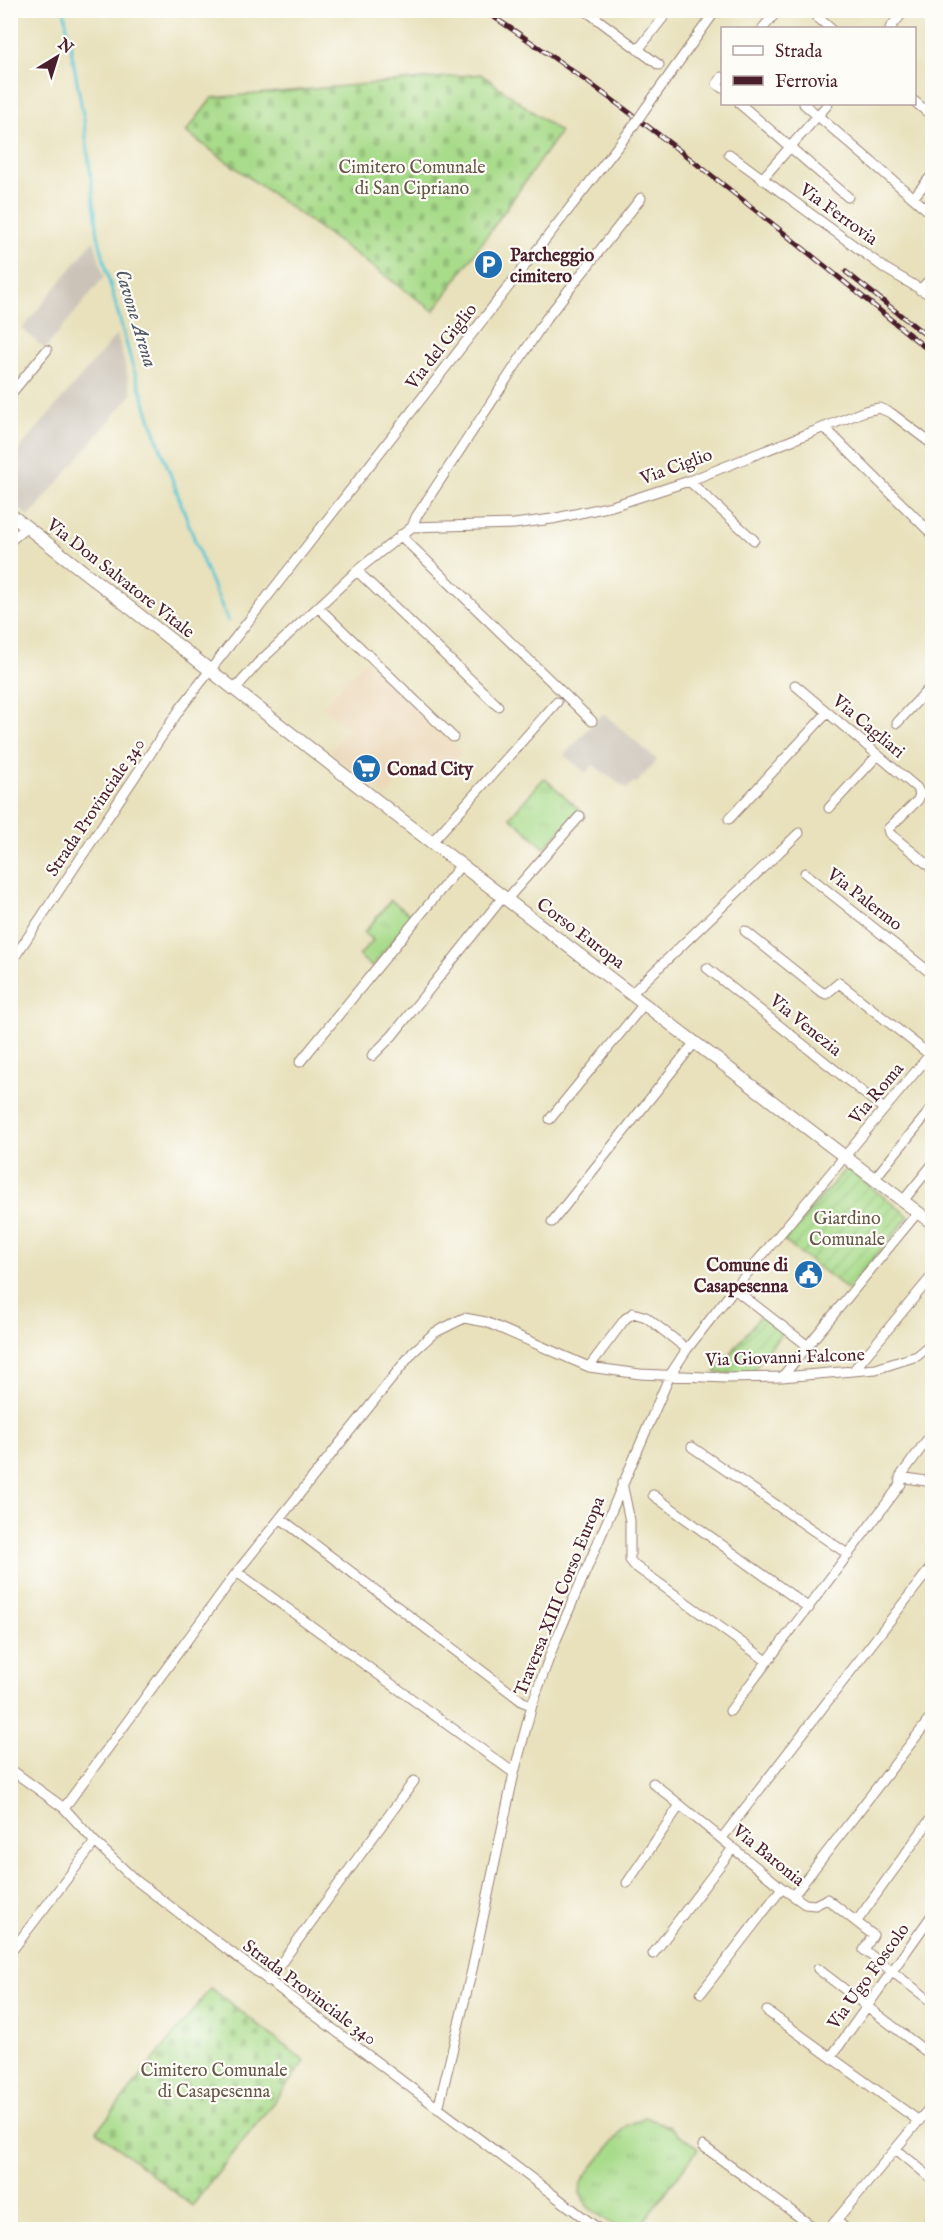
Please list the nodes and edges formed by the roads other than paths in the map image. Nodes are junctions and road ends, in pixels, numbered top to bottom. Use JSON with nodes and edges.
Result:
{"nodes":[{"id":1,"x":585,"y":10,"type":"edge"},
{"id":2,"x":669,"y":10,"type":"edge"},
{"id":3,"x":716,"y":10,"type":"edge"},
{"id":4,"x":778,"y":10,"type":"edge"},
{"id":5,"x":809,"y":10,"type":"edge"},
{"id":6,"x":905,"y":10,"type":"edge"},
{"id":7,"x":764,"y":27,"type":"edge"},
{"id":8,"x":829,"y":27,"type":"edge"},
{"id":9,"x":891,"y":27,"type":"edge"},
{"id":10,"x":638,"y":50,"type":"junction"},
{"id":11,"x":659,"y":65,"type":"dead end"},
{"id":12,"x":916,"y":102,"type":"edge"},
{"id":13,"x":741,"y":105,"type":"edge"},
{"id":14,"x":805,"y":105,"type":"edge"},
{"id":15,"x":827,"y":105,"type":"edge"},
{"id":16,"x":818,"y":116,"type":"junction"},
{"id":17,"x":933,"y":116,"type":"edge"},
{"id":18,"x":790,"y":147,"type":"junction"},
{"id":19,"x":729,"y":154,"type":"dead end"},
{"id":20,"x":933,"y":175,"type":"edge"},
{"id":21,"x":762,"y":179,"type":"junction"},
{"id":22,"x":848,"y":197,"type":"dead end"},
{"id":23,"x":641,"y":198,"type":"dead end"},
{"id":24,"x":913,"y":198,"type":"junction"},
{"id":25,"x":933,"y":214,"type":"edge"},
{"id":26,"x":933,"y":277,"type":"edge"},
{"id":27,"x":920,"y":290,"type":"junction"},
{"id":28,"x":933,"y":296,"type":"edge"},
{"id":29,"x":47,"y":350,"type":"dead end"},
{"id":30,"x":10,"y":395,"type":"edge"},
{"id":31,"x":824,"y":427,"type":"junction"},
{"id":32,"x":933,"y":444,"type":"edge"},
{"id":33,"x":689,"y":481,"type":"junction"},
{"id":34,"x":10,"y":514,"type":"edge"},
{"id":35,"x":27,"y":527,"type":"junction"},
{"id":36,"x":412,"y":527,"type":"junction"},
{"id":37,"x":933,"y":534,"type":"edge"},
{"id":38,"x":400,"y":535,"type":"junction"},
{"id":39,"x":754,"y":540,"type":"dead end"},
{"id":40,"x":10,"y":541,"type":"edge"},
{"id":41,"x":357,"y":571,"type":"junction"},
{"id":42,"x":320,"y":608,"type":"junction"},
{"id":43,"x":210,"y":669,"type":"junction"},
{"id":44,"x":795,"y":685,"type":"dead end"},
{"id":45,"x":933,"y":685,"type":"edge"},
{"id":46,"x":235,"y":689,"type":"junction"},
{"id":47,"x":557,"y":702,"type":"dead end"},
{"id":48,"x":498,"y":706,"type":"dead end"},
{"id":49,"x":827,"y":713,"type":"junction"},
{"id":50,"x":592,"y":721,"type":"dead end"},
{"id":51,"x":897,"y":723,"type":"dead end"},
{"id":52,"x":453,"y":737,"type":"dead end"},
{"id":53,"x":878,"y":755,"type":"junction"},
{"id":54,"x":829,"y":808,"type":"dead end"},
{"id":55,"x":580,"y":816,"type":"dead end"},
{"id":56,"x":729,"y":819,"type":"dead end"},
{"id":57,"x":799,"y":833,"type":"dead end"},
{"id":58,"x":432,"y":842,"type":"junction"},
{"id":59,"x":461,"y":865,"type":"junction"},
{"id":60,"x":933,"y":868,"type":"edge"},
{"id":61,"x":805,"y":873,"type":"dead end"},
{"id":62,"x":505,"y":898,"type":"junction"},
{"id":63,"x":745,"y":931,"type":"dead end"},
{"id":64,"x":10,"y":964,"type":"edge"},
{"id":65,"x":707,"y":968,"type":"dead end"},
{"id":66,"x":933,"y":974,"type":"edge"},
{"id":67,"x":631,"y":994,"type":"junction"},
{"id":68,"x":644,"y":1004,"type":"junction"},
{"id":69,"x":694,"y":1042,"type":"junction"},
{"id":70,"x":931,"y":1053,"type":"edge"},
{"id":71,"x":372,"y":1056,"type":"dead end"},
{"id":72,"x":300,"y":1062,"type":"dead end"},
{"id":73,"x":933,"y":1108,"type":"edge"},
{"id":74,"x":884,"y":1109,"type":"junction"},
{"id":75,"x":550,"y":1119,"type":"dead end"},
{"id":76,"x":844,"y":1156,"type":"junction"},
{"id":77,"x":933,"y":1165,"type":"edge"},
{"id":78,"x":874,"y":1179,"type":"junction"},
{"id":79,"x":903,"y":1201,"type":"junction"},
{"id":80,"x":918,"y":1212,"type":"junction"},
{"id":81,"x":552,"y":1222,"type":"dead end"},
{"id":82,"x":933,"y":1223,"type":"edge"},
{"id":83,"x":933,"y":1276,"type":"edge"},
{"id":84,"x":734,"y":1289,"type":"junction"},
{"id":85,"x":933,"y":1344,"type":"edge"},
{"id":86,"x":808,"y":1346,"type":"junction"},
{"id":87,"x":687,"y":1349,"type":"junction"},
{"id":88,"x":589,"y":1367,"type":"junction"},
{"id":89,"x":853,"y":1371,"type":"junction"},
{"id":90,"x":670,"y":1375,"type":"junction"},
{"id":91,"x":782,"y":1377,"type":"junction"},
{"id":92,"x":933,"y":1433,"type":"edge"},
{"id":93,"x":692,"y":1447,"type":"dead end"},
{"id":94,"x":900,"y":1477,"type":"junction"},
{"id":95,"x":933,"y":1482,"type":"edge"},
{"id":96,"x":622,"y":1483,"type":"junction"},
{"id":97,"x":653,"y":1495,"type":"dead end"},
{"id":98,"x":280,"y":1518,"type":"junction"},
{"id":99,"x":849,"y":1555,"type":"junction"},
{"id":100,"x":933,"y":1566,"type":"edge"},
{"id":101,"x":237,"y":1572,"type":"junction"},
{"id":102,"x":809,"y":1608,"type":"junction"},
{"id":103,"x":767,"y":1661,"type":"junction"},
{"id":104,"x":532,"y":1706,"type":"junction"},
{"id":105,"x":730,"y":1711,"type":"dead end"},
{"id":106,"x":933,"y":1716,"type":"edge"},
{"id":107,"x":10,"y":1769,"type":"edge"},
{"id":108,"x":514,"y":1773,"type":"junction"},
{"id":109,"x":414,"y":1780,"type":"dead end"},
{"id":110,"x":652,"y":1783,"type":"dead end"},
{"id":111,"x":680,"y":1805,"type":"junction"},
{"id":112,"x":64,"y":1808,"type":"junction"},
{"id":113,"x":933,"y":1817,"type":"edge"},
{"id":114,"x":722,"y":1838,"type":"junction"},
{"id":115,"x":94,"y":1841,"type":"junction"},
{"id":116,"x":733,"y":1848,"type":"junction"},
{"id":117,"x":627,"y":1883,"type":"dead end"},
{"id":118,"x":782,"y":1888,"type":"junction"},
{"id":119,"x":793,"y":1896,"type":"junction"},
{"id":120,"x":933,"y":1915,"type":"edge"},
{"id":121,"x":857,"y":1921,"type":"junction"},
{"id":122,"x":10,"y":1953,"type":"edge"},
{"id":123,"x":653,"y":1954,"type":"dead end"},
{"id":124,"x":818,"y":1969,"type":"dead end"},
{"id":125,"x":892,"y":1971,"type":"junction"},
{"id":126,"x":268,"y":1981,"type":"junction"},
{"id":127,"x":701,"y":1993,"type":"dead end"},
{"id":128,"x":933,"y":2002,"type":"edge"},
{"id":129,"x":867,"y":2006,"type":"junction"},
{"id":130,"x":767,"y":2011,"type":"dead end"},
{"id":131,"x":933,"y":2056,"type":"edge"},
{"id":132,"x":831,"y":2057,"type":"junction"},
{"id":133,"x":933,"y":2105,"type":"edge"},
{"id":134,"x":438,"y":2109,"type":"junction"},
{"id":135,"x":920,"y":2121,"type":"junction"},
{"id":136,"x":703,"y":2146,"type":"dead end"},
{"id":137,"x":896,"y":2149,"type":"junction"},
{"id":138,"x":933,"y":2179,"type":"edge"},
{"id":139,"x":933,"y":2218,"type":"edge"},
{"id":140,"x":836,"y":2220,"type":"junction"},
{"id":141,"x":600,"y":2229,"type":"edge"},
{"id":142,"x":818,"y":2229,"type":"edge"},
{"id":143,"x":828,"y":2229,"type":"edge"},
{"id":144,"x":847,"y":2229,"type":"edge"},
{"id":145,"x":923,"y":2229,"type":"edge"}],
"edges":[{"from":1,"to":10,"type":"street"},
{"from":2,"to":10,"type":"street"},
{"from":3,"to":43,"type":"street","name":"Via del Giglio","bridge":true},
{"from":4,"to":7,"type":"street"},
{"from":5,"to":8,"type":"street"},
{"from":6,"to":9,"type":"street"},
{"from":10,"to":11,"type":"street"},
{"from":12,"to":17,"type":"street"},
{"from":13,"to":18,"type":"street"},
{"from":14,"to":16,"type":"street"},
{"from":15,"to":16,"type":"street"},
{"from":16,"to":18,"type":"street"},
{"from":16,"to":24,"type":"street"},
{"from":18,"to":21,"type":"street"},
{"from":18,"to":22,"type":"street"},
{"from":19,"to":21,"type":"street","name":"Via Ferrovia"},
{"from":20,"to":24,"type":"street"},
{"from":21,"to":27,"type":"street","name":"Via Ferrovia"},
{"from":23,"to":36,"type":"street"},
{"from":24,"to":25,"type":"street"},
{"from":26,"to":27,"type":"street"},
{"from":27,"to":28,"type":"street","name":"Via Ferrovia"},
{"from":29,"to":30,"type":"street"},
{"from":31,"to":32,"type":"street","name":"Via Ciglio"},
{"from":31,"to":33,"type":"street","name":"Via Ciglio"},
{"from":31,"to":37,"type":"street"},
{"from":33,"to":36,"type":"street","name":"Via Ciglio"},
{"from":33,"to":39,"type":"street"},
{"from":34,"to":35,"type":"street","name":"Via Don Salvatore Vitale"},
{"from":35,"to":40,"type":"street"},
{"from":35,"to":43,"type":"street","name":"Via Don Salvatore Vitale"},
{"from":36,"to":38,"type":"street"},
{"from":38,"to":41,"type":"street"},
{"from":38,"to":50,"type":"street"},
{"from":41,"to":42,"type":"street"},
{"from":41,"to":48,"type":"street"},
{"from":42,"to":46,"type":"street"},
{"from":42,"to":52,"type":"street"},
{"from":43,"to":46,"type":"street","name":"Corso Europa"},
{"from":43,"to":64,"type":"street","name":"Strada Provinciale 340"},
{"from":44,"to":49,"type":"street","name":"Via Cagliari"},
{"from":45,"to":51,"type":"street"},
{"from":46,"to":58,"type":"street","name":"Corso Europa"},
{"from":47,"to":58,"type":"street"},
{"from":49,"to":53,"type":"street","name":"Via Cagliari"},
{"from":49,"to":56,"type":"street"},
{"from":53,"to":54,"type":"street"},
{"from":53,"to":60,"type":"street","name":"Via Cagliari"},
{"from":55,"to":62,"type":"street"},
{"from":57,"to":67,"type":"street"},
{"from":58,"to":59,"type":"street","name":"Corso Europa"},
{"from":59,"to":62,"type":"street","name":"Corso Europa"},
{"from":59,"to":72,"type":"street"},
{"from":61,"to":66,"type":"street","name":"Via Palermo"},
{"from":62,"to":67,"type":"street","name":"Corso Europa"},
{"from":62,"to":71,"type":"street"},
{"from":63,"to":70,"type":"street"},
{"from":65,"to":74,"type":"street","name":"Via Venezia"},
{"from":67,"to":68,"type":"street","name":"Corso Europa"},
{"from":68,"to":69,"type":"street","name":"Corso Europa"},
{"from":68,"to":75,"type":"street"},
{"from":69,"to":76,"type":"street","name":"Corso Europa"},
{"from":69,"to":81,"type":"street"},
{"from":70,"to":74,"type":"street","name":"Via Roma"},
{"from":73,"to":78,"type":"street"},
{"from":74,"to":76,"type":"street","name":"Via Roma"},
{"from":76,"to":78,"type":"street","name":"Corso Europa"},
{"from":76,"to":84,"type":"street","name":"Traversa XIII Corso Europa"},
{"from":77,"to":79,"type":"street"},
{"from":78,"to":79,"type":"street","name":"Corso Europa"},
{"from":79,"to":80,"type":"street","name":"Corso Europa"},
{"from":80,"to":82,"type":"street","name":"Corso Europa"},
{"from":80,"to":86,"type":"street"},
{"from":83,"to":89,"type":"street"},
{"from":84,"to":86,"type":"street"},
{"from":84,"to":87,"type":"street","name":"Traversa XIII Corso Europa"},
{"from":85,"to":89,"type":"street","name":"Via Giovanni Falcone"},
{"from":86,"to":91,"type":"street"},
{"from":87,"to":88,"type":"street"},
{"from":87,"to":90,"type":"street","name":"Traversa XIII Corso Europa"},
{"from":88,"to":90,"type":"street","name":"Via Giovanni Falcone"},
{"from":88,"to":98,"type":"street","name":"Via Giovanni Falcone"},
{"from":89,"to":91,"type":"street","name":"Via Giovanni Falcone"},
{"from":90,"to":91,"type":"street","name":"Via Giovanni Falcone"},
{"from":90,"to":96,"type":"street","name":"Traversa XIII Corso Europa"},
{"from":92,"to":94,"type":"street"},
{"from":93,"to":99,"type":"street"},
{"from":94,"to":95,"type":"street"},
{"from":94,"to":99,"type":"street"},
{"from":96,"to":103,"type":"street"},
{"from":96,"to":104,"type":"street","name":"Traversa XIII Corso Europa"},
{"from":97,"to":102,"type":"street"},
{"from":98,"to":101,"type":"street"},
{"from":98,"to":104,"type":"street"},
{"from":99,"to":102,"type":"street"},
{"from":100,"to":114,"type":"street"},
{"from":101,"to":108,"type":"street"},
{"from":101,"to":112,"type":"street"},
{"from":102,"to":103,"type":"street"},
{"from":103,"to":105,"type":"street"},
{"from":104,"to":108,"type":"street","name":"Traversa XIII Corso Europa"},
{"from":106,"to":119,"type":"street"},
{"from":107,"to":112,"type":"street","name":"Strada Provinciale 340"},
{"from":108,"to":134,"type":"street","name":"Traversa XIII Corso Europa"},
{"from":109,"to":126,"type":"street"},
{"from":110,"to":111,"type":"street","name":"Via Baronia"},
{"from":111,"to":114,"type":"street","name":"Via Baronia"},
{"from":111,"to":117,"type":"street"},
{"from":112,"to":115,"type":"street","name":"Strada Provinciale 340"},
{"from":113,"to":121,"type":"street"},
{"from":114,"to":116,"type":"street","name":"Via Baronia"},
{"from":115,"to":122,"type":"street"},
{"from":115,"to":126,"type":"street","name":"Strada Provinciale 340"},
{"from":116,"to":118,"type":"street","name":"Via Baronia"},
{"from":116,"to":123,"type":"street"},
{"from":118,"to":119,"type":"street","name":"Via Baronia"},
{"from":118,"to":127,"type":"street"},
{"from":119,"to":121,"type":"street","name":"Via Baronia"},
{"from":120,"to":125,"type":"street","name":"Via Ugo Foscolo"},
{"from":121,"to":125,"type":"street","name":"Via Baronia"},
{"from":124,"to":129,"type":"street"},
{"from":125,"to":128,"type":"street","name":"Via Baronia"},
{"from":125,"to":129,"type":"street","name":"Via Ugo Foscolo"},
{"from":126,"to":134,"type":"street","name":"Strada Provinciale 340"},
{"from":129,"to":131,"type":"street"},
{"from":129,"to":132,"type":"street","name":"Via Ugo Foscolo"},
{"from":130,"to":132,"type":"street"},
{"from":132,"to":135,"type":"street"},
{"from":133,"to":135,"type":"street"},
{"from":134,"to":141,"type":"street","name":"Strada Provinciale 340"},
{"from":135,"to":137,"type":"street"},
{"from":136,"to":142,"type":"street"},
{"from":137,"to":138,"type":"street"},
{"from":137,"to":140,"type":"street"},
{"from":139,"to":145,"type":"street"},
{"from":140,"to":143,"type":"street"},
{"from":140,"to":144,"type":"street"}]}
